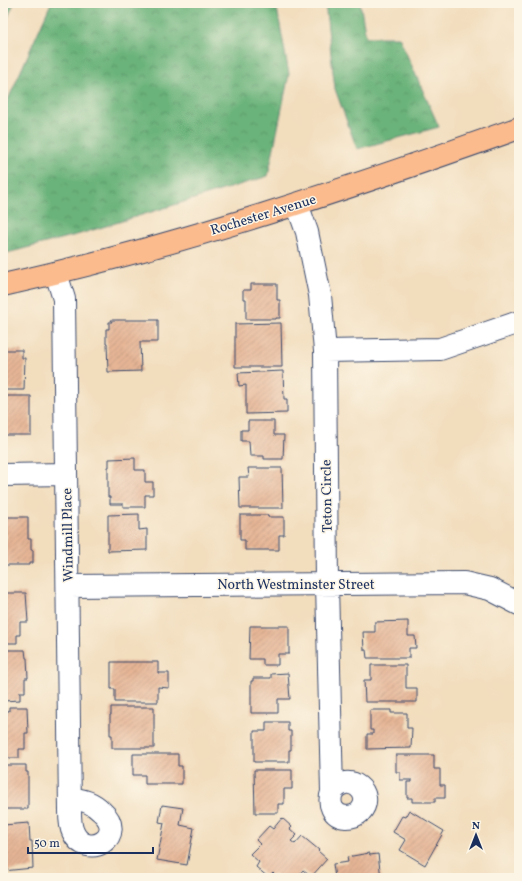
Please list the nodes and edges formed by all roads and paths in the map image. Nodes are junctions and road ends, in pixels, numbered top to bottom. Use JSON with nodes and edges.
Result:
{"nodes":[{"id":1,"x":519,"y":128,"type":"edge"},
{"id":2,"x":297,"y":204,"type":"junction"},
{"id":3,"x":56,"y":273,"type":"junction"},
{"id":4,"x":3,"y":285,"type":"edge"},
{"id":5,"x":519,"y":322,"type":"edge"},
{"id":6,"x":325,"y":351,"type":"junction"},
{"id":7,"x":66,"y":474,"type":"junction"},
{"id":8,"x":3,"y":475,"type":"edge"},
{"id":9,"x":327,"y":584,"type":"junction"},
{"id":10,"x":68,"y":586,"type":"junction"},
{"id":11,"x":519,"y":604,"type":"edge"},
{"id":12,"x":332,"y":792,"type":"dead end"},
{"id":13,"x":70,"y":799,"type":"dead end"}],
"edges":[{"from":1,"to":2,"type":"main road","name":"Rochester Avenue"},
{"from":2,"to":3,"type":"main road","name":"Rochester Avenue"},
{"from":2,"to":6,"type":"street","name":"Teton Circle"},
{"from":3,"to":4,"type":"main road","name":"Rochester Avenue"},
{"from":3,"to":7,"type":"street","name":"Windmill Place"},
{"from":5,"to":6,"type":"street"},
{"from":6,"to":9,"type":"street","name":"Teton Circle"},
{"from":7,"to":8,"type":"street"},
{"from":7,"to":10,"type":"street","name":"Windmill Place"},
{"from":9,"to":10,"type":"street","name":"North Westminster Street"},
{"from":9,"to":11,"type":"street","name":"North Westminster Street"},
{"from":9,"to":12,"type":"street","name":"Teton Circle"},
{"from":10,"to":13,"type":"street","name":"Windmill Place"}]}
